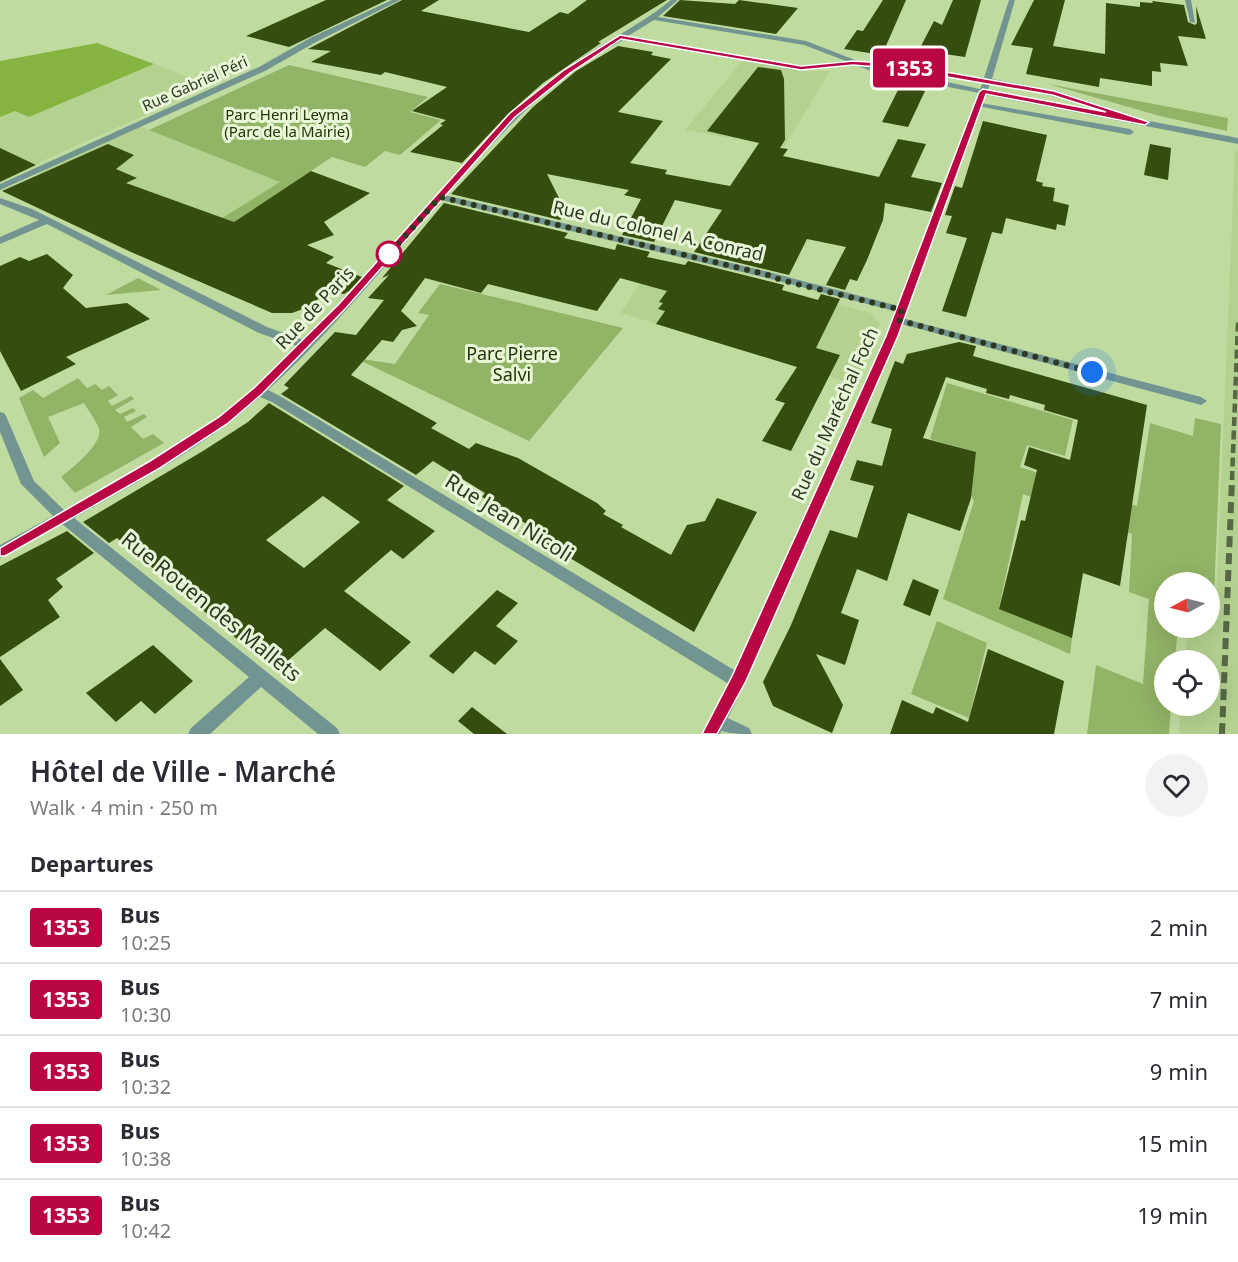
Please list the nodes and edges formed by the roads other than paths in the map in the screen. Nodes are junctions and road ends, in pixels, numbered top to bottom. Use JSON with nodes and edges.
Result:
{"nodes":[{"id":1,"x":397,"y":0,"type":"edge"},
{"id":2,"x":675,"y":0,"type":"edge"},
{"id":3,"x":1012,"y":0,"type":"edge"},
{"id":4,"x":1188,"y":0,"type":"edge"},
{"id":5,"x":654,"y":18,"type":"junction"},
{"id":6,"x":1193,"y":22,"type":"dead end"},
{"id":7,"x":620,"y":37,"type":"junction"},
{"id":8,"x":853,"y":63,"type":"junction"},
{"id":9,"x":987,"y":81,"type":"junction"},
{"id":10,"x":983,"y":92,"type":"junction"},
{"id":11,"x":978,"y":104,"type":"junction"},
{"id":12,"x":1145,"y":122,"type":"junction"},
{"id":13,"x":1130,"y":132,"type":"dead end"},
{"id":14,"x":1238,"y":141,"type":"edge"},
{"id":15,"x":0,"y":187,"type":"edge"},
{"id":16,"x":440,"y":197,"type":"junction"},
{"id":17,"x":0,"y":201,"type":"edge"},
{"id":18,"x":45,"y":221,"type":"junction"},
{"id":19,"x":0,"y":241,"type":"edge"},
{"id":20,"x":900,"y":315,"type":"junction"},
{"id":21,"x":305,"y":345,"type":"junction"},
{"id":22,"x":258,"y":391,"type":"junction"},
{"id":23,"x":1201,"y":401,"type":"dead end"},
{"id":24,"x":0,"y":416,"type":"edge"},
{"id":25,"x":62,"y":516,"type":"junction"},
{"id":26,"x":0,"y":552,"type":"edge"},
{"id":27,"x":261,"y":677,"type":"junction"},
{"id":28,"x":738,"y":681,"type":"junction"},
{"id":29,"x":714,"y":728,"type":"edge"},
{"id":30,"x":197,"y":734,"type":"edge"},
{"id":31,"x":331,"y":734,"type":"edge"},
{"id":32,"x":743,"y":734,"type":"edge"}],
"edges":[{"from":1,"to":15,"type":"street","name":"Rue Gabriel Péri"},
{"from":2,"to":5,"type":"street","name":"Rue de Paris"},
{"from":3,"to":9,"type":"street","name":"Rue du Maréchal Foch"},
{"from":4,"to":6,"type":"street"},
{"from":5,"to":7,"type":"street","name":"Rue de Paris"},
{"from":5,"to":8,"type":"street"},
{"from":7,"to":8,"type":"street"},
{"from":7,"to":16,"type":"street","name":"Rue de Paris"},
{"from":8,"to":9,"type":"street"},
{"from":8,"to":10,"type":"street"},
{"from":9,"to":10,"type":"street","name":"Rue du Maréchal Foch"},
{"from":9,"to":12,"type":"street"},
{"from":10,"to":11,"type":"street","name":"Rue du Maréchal Foch"},
{"from":10,"to":12,"type":"street"},
{"from":11,"to":13,"type":"street"},
{"from":11,"to":20,"type":"street","name":"Rue du Maréchal Foch"},
{"from":12,"to":14,"type":"street"},
{"from":16,"to":20,"type":"street","name":"Rue du Colonel A. Conrad"},
{"from":16,"to":21,"type":"street","name":"Rue de Paris"},
{"from":17,"to":18,"type":"street"},
{"from":18,"to":19,"type":"street"},
{"from":18,"to":21,"type":"street"},
{"from":20,"to":23,"type":"street","name":"Rue du Colonel A. Conrad"},
{"from":20,"to":28,"type":"street","name":"Rue du Maréchal Foch"},
{"from":21,"to":22,"type":"street","name":"Rue de Paris"},
{"from":22,"to":25,"type":"street","name":"Rue de Paris"},
{"from":22,"to":28,"type":"street","name":"Rue Jean Nicoli"},
{"from":24,"to":25,"type":"street","name":"Rue Rouen des Mallets"},
{"from":25,"to":26,"type":"street","name":"Rue de Paris"},
{"from":25,"to":27,"type":"street","name":"Rue Rouen des Mallets"},
{"from":27,"to":30,"type":"street"},
{"from":27,"to":31,"type":"street","name":"Rue Rouen des Mallets"},
{"from":28,"to":29,"type":"street","name":"Rue du Maréchal Foch"},
{"from":29,"to":32,"type":"street"}]}
